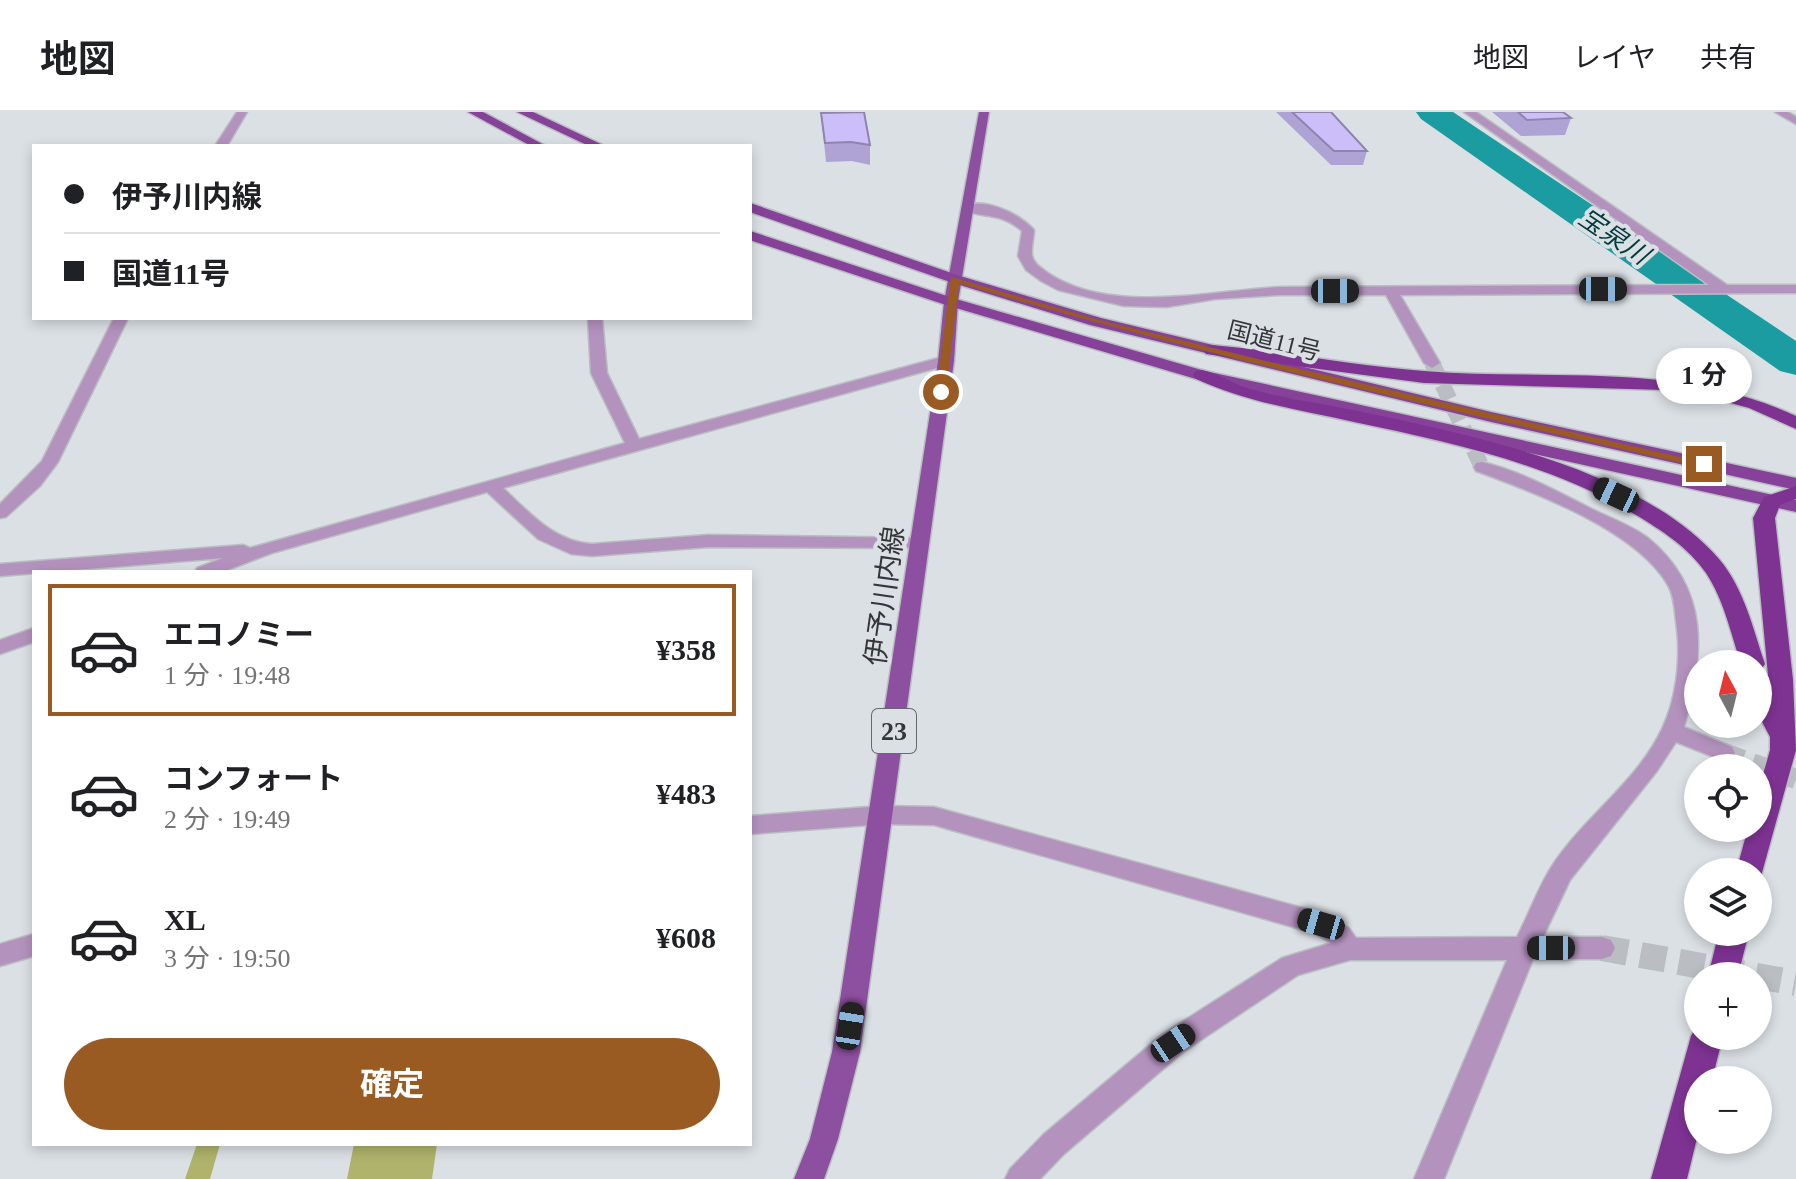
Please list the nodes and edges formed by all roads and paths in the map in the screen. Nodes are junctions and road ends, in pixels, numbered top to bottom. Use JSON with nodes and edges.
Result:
{"nodes":[{"id":1,"x":242,"y":112,"type":"edge"},
{"id":2,"x":474,"y":112,"type":"edge"},
{"id":3,"x":523,"y":112,"type":"edge"},
{"id":4,"x":984,"y":112,"type":"edge"},
{"id":5,"x":1469,"y":112,"type":"edge"},
{"id":6,"x":1780,"y":112,"type":"edge"},
{"id":7,"x":1796,"y":121,"type":"edge"},
{"id":8,"x":222,"y":144,"type":"edge"},
{"id":9,"x":536,"y":144,"type":"edge"},
{"id":10,"x":595,"y":144,"type":"edge"},
{"id":11,"x":752,"y":208,"type":"edge"},
{"id":12,"x":968,"y":208,"type":"junction"},
{"id":13,"x":752,"y":236,"type":"edge"},
{"id":14,"x":955,"y":279,"type":"junction"},
{"id":15,"x":1717,"y":288,"type":"junction"},
{"id":16,"x":1796,"y":289,"type":"edge"},
{"id":17,"x":1391,"y":291,"type":"junction"},
{"id":18,"x":951,"y":302,"type":"junction"},
{"id":19,"x":120,"y":320,"type":"edge"},
{"id":20,"x":595,"y":320,"type":"edge"},
{"id":21,"x":1212,"y":350,"type":"junction"},
{"id":22,"x":946,"y":361,"type":"junction"},
{"id":23,"x":1432,"y":363,"type":"tunnel mouth"},
{"id":24,"x":1202,"y":375,"type":"junction"},
{"id":25,"x":1796,"y":423,"type":"edge"},
{"id":26,"x":634,"y":445,"type":"junction"},
{"id":27,"x":1482,"y":467,"type":"tunnel mouth"},
{"id":28,"x":1796,"y":484,"type":"edge"},
{"id":29,"x":491,"y":486,"type":"junction"},
{"id":30,"x":1796,"y":492,"type":"edge"},
{"id":31,"x":1771,"y":501,"type":"junction"},
{"id":32,"x":1796,"y":506,"type":"edge"},
{"id":33,"x":0,"y":513,"type":"edge"},
{"id":34,"x":919,"y":544,"type":"junction"},
{"id":35,"x":266,"y":549,"type":"junction"},
{"id":36,"x":0,"y":570,"type":"edge"},
{"id":37,"x":209,"y":570,"type":"edge"},
{"id":38,"x":32,"y":636,"type":"edge"},
{"id":39,"x":0,"y":647,"type":"edge"},
{"id":40,"x":1748,"y":650,"type":"edge"},
{"id":41,"x":1772,"y":719,"type":"edge"},
{"id":42,"x":1672,"y":731,"type":"junction"},
{"id":43,"x":1783,"y":750,"type":"junction"},
{"id":44,"x":1724,"y":753,"type":"tunnel mouth"},
{"id":45,"x":882,"y":815,"type":"junction"},
{"id":46,"x":752,"y":825,"type":"edge"},
{"id":47,"x":1754,"y":858,"type":"edge"},
{"id":48,"x":32,"y":946,"type":"edge"},
{"id":49,"x":1525,"y":948,"type":"junction"},
{"id":50,"x":1602,"y":948,"type":"tunnel mouth"},
{"id":51,"x":1350,"y":949,"type":"junction"},
{"id":52,"x":0,"y":955,"type":"edge"},
{"id":53,"x":1703,"y":1050,"type":"edge"},
{"id":54,"x":809,"y":1179,"type":"edge"},
{"id":55,"x":1020,"y":1179,"type":"edge"},
{"id":56,"x":1429,"y":1179,"type":"edge"},
{"id":57,"x":1669,"y":1179,"type":"edge"}],
"edges":[{"from":1,"to":8,"type":"street"},
{"from":2,"to":9,"type":"highway"},
{"from":3,"to":10,"type":"highway"},
{"from":4,"to":12,"type":"main road","name":"伊予川内線","number":"23"},
{"from":5,"to":15,"type":"street"},
{"from":6,"to":7,"type":"street"},
{"from":11,"to":14,"type":"highway","name":"国道11号"},
{"from":12,"to":14,"type":"main road","name":"伊予川内線","number":"23"},
{"from":12,"to":17,"type":"street"},
{"from":13,"to":18,"type":"highway","name":"国道11号"},
{"from":14,"to":18,"type":"main road","name":"伊予川内線","number":"23"},
{"from":14,"to":21,"type":"highway","name":"国道11号"},
{"from":15,"to":16,"type":"street"},
{"from":15,"to":17,"type":"street"},
{"from":17,"to":23,"type":"street"},
{"from":18,"to":22,"type":"main road","name":"伊予川内線","number":"23"},
{"from":18,"to":24,"type":"highway","name":"国道11号"},
{"from":19,"to":33,"type":"street"},
{"from":20,"to":26,"type":"street"},
{"from":21,"to":25,"type":"highway"},
{"from":21,"to":28,"type":"highway","name":"国道11号"},
{"from":22,"to":26,"type":"street"},
{"from":22,"to":34,"type":"main road","name":"伊予川内線","number":"23"},
{"from":24,"to":31,"type":"highway","name":"国道11号"},
{"from":24,"to":40,"type":"highway"},
{"from":26,"to":29,"type":"street"},
{"from":27,"to":42,"type":"street"},
{"from":29,"to":34,"type":"street"},
{"from":29,"to":35,"type":"street"},
{"from":30,"to":31,"type":"highway"},
{"from":31,"to":32,"type":"highway","name":"国道11号"},
{"from":31,"to":43,"type":"highway"},
{"from":34,"to":45,"type":"main road","name":"伊予川内線","number":"23"},
{"from":35,"to":36,"type":"street"},
{"from":35,"to":37,"type":"street"},
{"from":38,"to":39,"type":"street"},
{"from":41,"to":43,"type":"highway"},
{"from":42,"to":44,"type":"street"},
{"from":42,"to":49,"type":"street"},
{"from":43,"to":47,"type":"highway"},
{"from":45,"to":46,"type":"street"},
{"from":45,"to":51,"type":"street"},
{"from":45,"to":54,"type":"main road","name":"伊予川内線","number":"23"},
{"from":48,"to":52,"type":"street"},
{"from":49,"to":50,"type":"street"},
{"from":49,"to":51,"type":"street"},
{"from":49,"to":56,"type":"street"},
{"from":51,"to":55,"type":"street"},
{"from":53,"to":57,"type":"highway"}]}
